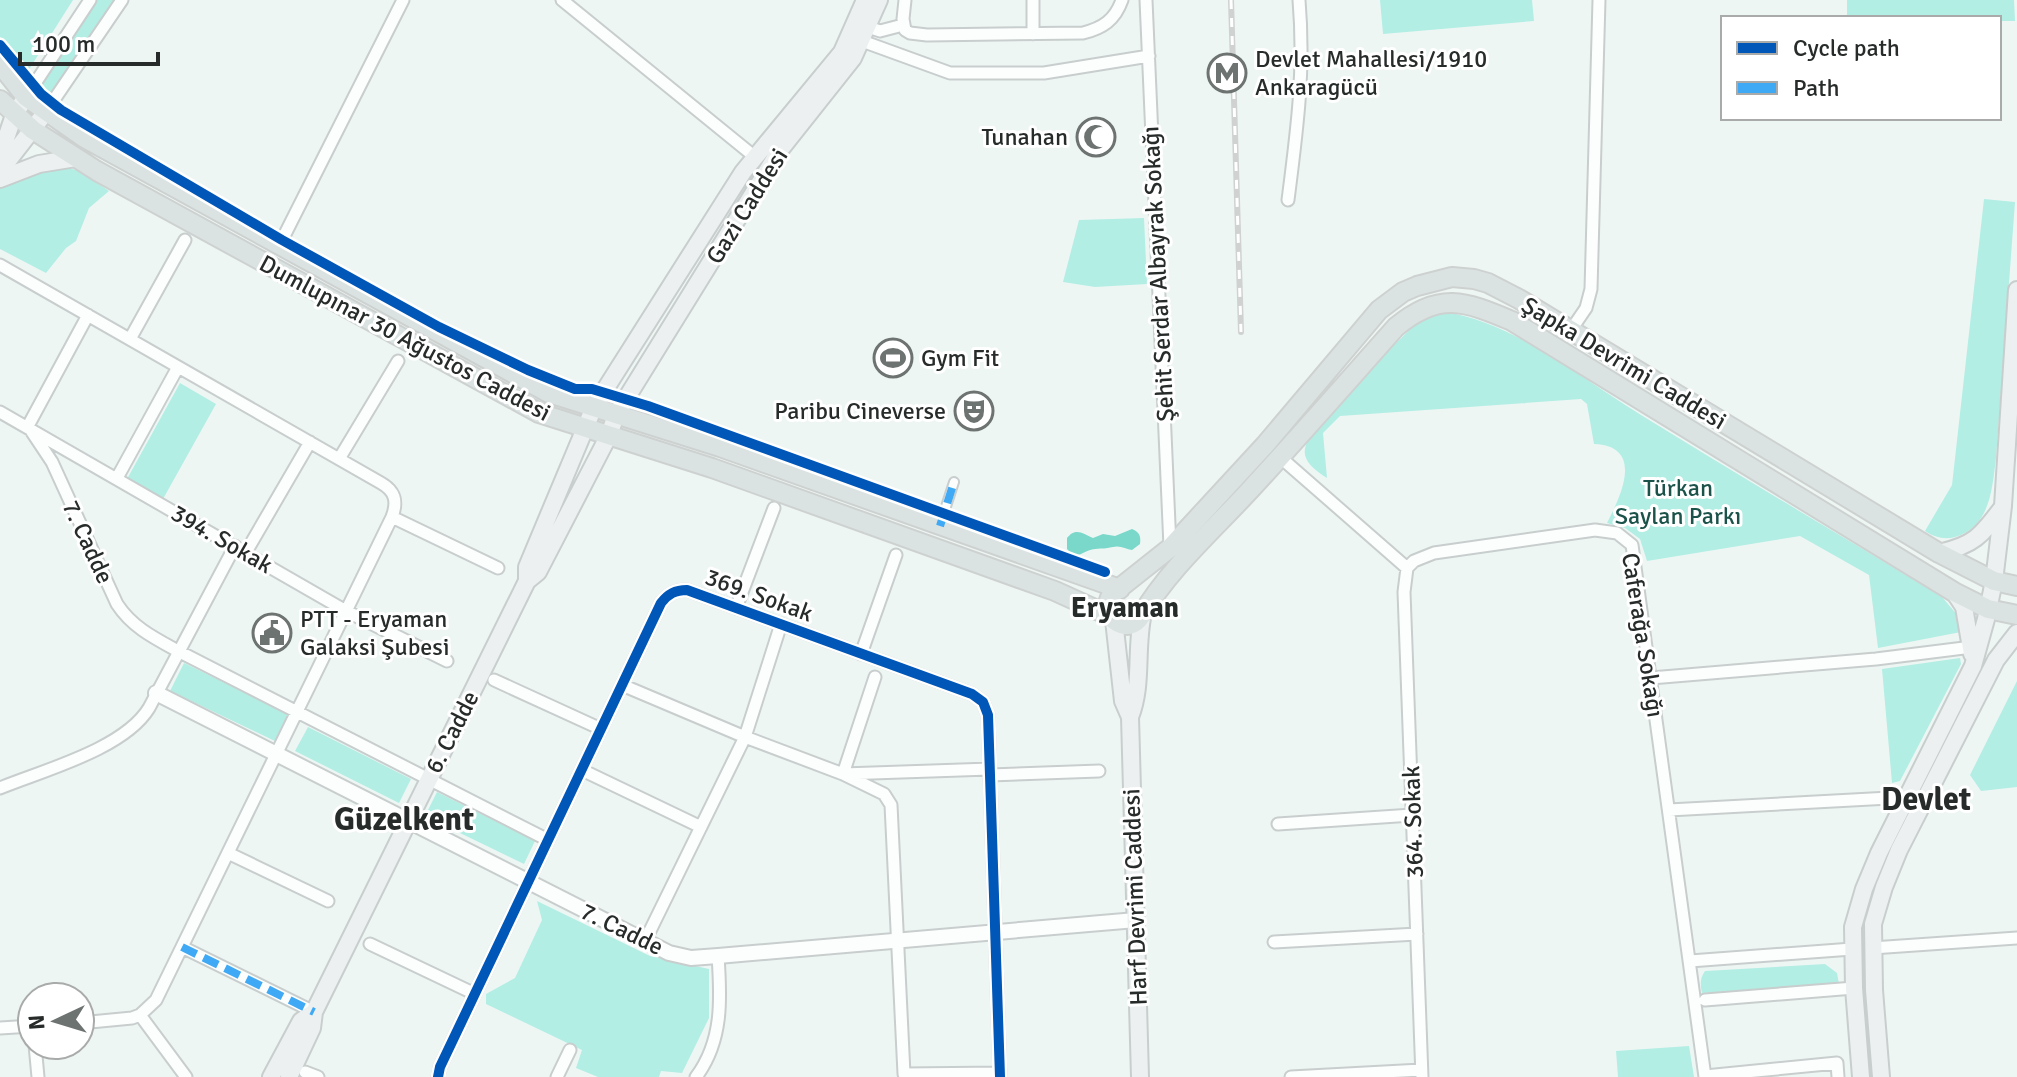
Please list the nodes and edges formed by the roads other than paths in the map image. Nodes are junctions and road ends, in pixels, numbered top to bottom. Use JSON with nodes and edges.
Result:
{"nodes":[{"id":1,"x":90,"y":0,"type":"edge"},
{"id":2,"x":122,"y":0,"type":"edge"},
{"id":3,"x":403,"y":0,"type":"edge"},
{"id":4,"x":562,"y":0,"type":"edge"},
{"id":5,"x":865,"y":0,"type":"edge"},
{"id":6,"x":879,"y":0,"type":"edge"},
{"id":7,"x":905,"y":0,"type":"edge"},
{"id":8,"x":1033,"y":0,"type":"edge"},
{"id":9,"x":1122,"y":0,"type":"edge"},
{"id":10,"x":1146,"y":0,"type":"edge"},
{"id":11,"x":1299,"y":0,"type":"edge"},
{"id":12,"x":1599,"y":0,"type":"edge"},
{"id":13,"x":903,"y":25,"type":"junction"},
{"id":14,"x":862,"y":30,"type":"junction"},
{"id":15,"x":1033,"y":34,"type":"junction"},
{"id":16,"x":1149,"y":56,"type":"junction"},
{"id":17,"x":0,"y":64,"type":"edge"},
{"id":18,"x":26,"y":97,"type":"junction"},
{"id":19,"x":0,"y":100,"type":"edge"},
{"id":20,"x":45,"y":113,"type":"junction"},
{"id":21,"x":14,"y":115,"type":"junction"},
{"id":22,"x":33,"y":130,"type":"junction"},
{"id":23,"x":0,"y":156,"type":"edge"},
{"id":24,"x":755,"y":157,"type":"junction"},
{"id":25,"x":76,"y":158,"type":"junction"},
{"id":26,"x":0,"y":171,"type":"edge"},
{"id":27,"x":0,"y":179,"type":"edge"},
{"id":28,"x":731,"y":189,"type":"junction"},
{"id":29,"x":748,"y":200,"type":"junction"},
{"id":30,"x":1288,"y":200,"type":"dead end"},
{"id":31,"x":185,"y":240,"type":"dead end"},
{"id":32,"x":279,"y":246,"type":"junction"},
{"id":33,"x":0,"y":266,"type":"edge"},
{"id":34,"x":2017,"y":290,"type":"edge"},
{"id":35,"x":88,"y":315,"type":"junction"},
{"id":36,"x":1571,"y":330,"type":"junction"},
{"id":37,"x":130,"y":339,"type":"junction"},
{"id":38,"x":398,"y":361,"type":"dead end"},
{"id":39,"x":178,"y":367,"type":"junction"},
{"id":40,"x":594,"y":407,"type":"junction"},
{"id":41,"x":0,"y":412,"type":"edge"},
{"id":42,"x":616,"y":415,"type":"junction"},
{"id":43,"x":28,"y":426,"type":"junction"},
{"id":44,"x":586,"y":428,"type":"junction"},
{"id":45,"x":609,"y":435,"type":"junction"},
{"id":46,"x":310,"y":442,"type":"junction"},
{"id":47,"x":1273,"y":451,"type":"junction"},
{"id":48,"x":339,"y":459,"type":"junction"},
{"id":49,"x":117,"y":478,"type":"junction"},
{"id":50,"x":954,"y":482,"type":"dead end"},
{"id":51,"x":2003,"y":506,"type":"junction"},
{"id":52,"x":774,"y":508,"type":"dead end"},
{"id":53,"x":392,"y":517,"type":"junction"},
{"id":54,"x":940,"y":526,"type":"junction"},
{"id":55,"x":1170,"y":548,"type":"junction"},
{"id":56,"x":240,"y":549,"type":"junction"},
{"id":57,"x":1939,"y":553,"type":"junction"},
{"id":58,"x":896,"y":555,"type":"dead end"},
{"id":59,"x":498,"y":568,"type":"dead end"},
{"id":60,"x":1407,"y":568,"type":"junction"},
{"id":61,"x":527,"y":581,"type":"junction"},
{"id":62,"x":1994,"y":581,"type":"junction"},
{"id":63,"x":2017,"y":586,"type":"edge"},
{"id":64,"x":1121,"y":588,"type":"junction"},
{"id":65,"x":1954,"y":592,"type":"junction"},
{"id":66,"x":736,"y":608,"type":"junction"},
{"id":67,"x":1988,"y":609,"type":"junction"},
{"id":68,"x":346,"y":611,"type":"junction"},
{"id":69,"x":1144,"y":611,"type":"junction"},
{"id":70,"x":2017,"y":615,"type":"edge"},
{"id":71,"x":1112,"y":618,"type":"junction"},
{"id":72,"x":781,"y":624,"type":"junction"},
{"id":73,"x":2017,"y":633,"type":"edge"},
{"id":74,"x":1972,"y":647,"type":"junction"},
{"id":75,"x":178,"y":651,"type":"junction"},
{"id":76,"x":861,"y":654,"type":"junction"},
{"id":77,"x":447,"y":661,"type":"dead end"},
{"id":78,"x":1973,"y":666,"type":"junction"},
{"id":79,"x":875,"y":677,"type":"dead end"},
{"id":80,"x":1651,"y":678,"type":"junction"},
{"id":81,"x":494,"y":680,"type":"dead end"},
{"id":82,"x":622,"y":685,"type":"junction"},
{"id":83,"x":156,"y":693,"type":"junction"},
{"id":84,"x":298,"y":710,"type":"junction"},
{"id":85,"x":1130,"y":717,"type":"junction"},
{"id":86,"x":601,"y":729,"type":"junction"},
{"id":87,"x":745,"y":737,"type":"junction"},
{"id":88,"x":277,"y":753,"type":"junction"},
{"id":89,"x":582,"y":770,"type":"junction"},
{"id":90,"x":1099,"y":771,"type":"dead end"},
{"id":91,"x":990,"y":772,"type":"junction"},
{"id":92,"x":843,"y":774,"type":"junction"},
{"id":93,"x":429,"y":778,"type":"junction"},
{"id":94,"x":0,"y":788,"type":"edge"},
{"id":95,"x":1908,"y":797,"type":"junction"},
{"id":96,"x":1669,"y":810,"type":"junction"},
{"id":97,"x":1412,"y":815,"type":"junction"},
{"id":98,"x":408,"y":820,"type":"junction"},
{"id":99,"x":1278,"y":824,"type":"dead end"},
{"id":100,"x":701,"y":827,"type":"junction"},
{"id":101,"x":548,"y":840,"type":"junction"},
{"id":102,"x":228,"y":853,"type":"junction"},
{"id":103,"x":528,"y":882,"type":"junction"},
{"id":104,"x":328,"y":901,"type":"dead end"},
{"id":105,"x":1136,"y":920,"type":"junction"},
{"id":106,"x":996,"y":933,"type":"junction"},
{"id":107,"x":1417,"y":934,"type":"junction"},
{"id":108,"x":2017,"y":938,"type":"edge"},
{"id":109,"x":645,"y":941,"type":"junction"},
{"id":110,"x":899,"y":941,"type":"junction"},
{"id":111,"x":1274,"y":942,"type":"dead end"},
{"id":112,"x":370,"y":944,"type":"dead end"},
{"id":113,"x":182,"y":947,"type":"junction"},
{"id":114,"x":1872,"y":948,"type":"junction"},
{"id":115,"x":1852,"y":949,"type":"junction"},
{"id":116,"x":718,"y":956,"type":"junction"},
{"id":117,"x":1690,"y":961,"type":"junction"},
{"id":118,"x":1854,"y":988,"type":"junction"},
{"id":119,"x":475,"y":994,"type":"junction"},
{"id":120,"x":1705,"y":1000,"type":"dead end"},
{"id":121,"x":314,"y":1012,"type":"junction"},
{"id":122,"x":140,"y":1015,"type":"junction"},
{"id":123,"x":96,"y":1022,"type":"edge"},
{"id":124,"x":570,"y":1050,"type":"dead end"},
{"id":125,"x":1421,"y":1073,"type":"edge"},
{"id":126,"x":297,"y":1074,"type":"edge"},
{"id":127,"x":1749,"y":1074,"type":"edge"},
{"id":128,"x":1000,"y":1075,"type":"edge"},
{"id":129,"x":1705,"y":1076,"type":"edge"},
{"id":130,"x":186,"y":1077,"type":"edge"},
{"id":131,"x":271,"y":1077,"type":"edge"},
{"id":132,"x":318,"y":1077,"type":"edge"},
{"id":133,"x":438,"y":1077,"type":"edge"},
{"id":134,"x":557,"y":1077,"type":"edge"},
{"id":135,"x":696,"y":1077,"type":"edge"},
{"id":136,"x":1140,"y":1077,"type":"edge"},
{"id":137,"x":1291,"y":1077,"type":"edge"},
{"id":138,"x":1838,"y":1077,"type":"edge"},
{"id":139,"x":1861,"y":1077,"type":"edge"},
{"id":140,"x":1881,"y":1077,"type":"edge"}],
"edges":[{"from":1,"to":18,"type":"street"},
{"from":2,"to":20,"type":"street"},
{"from":3,"to":32,"type":"street"},
{"from":4,"to":24,"type":"street"},
{"from":5,"to":14,"type":"main road","name":"Gazi Caddesi"},
{"from":6,"to":14,"type":"main road","name":"Gazi Caddesi"},
{"from":7,"to":13,"type":"street"},
{"from":8,"to":15,"type":"street"},
{"from":9,"to":15,"type":"street"},
{"from":10,"to":16,"type":"street","name":"Şehit Serdar Albayrak Sokağı"},
{"from":11,"to":30,"type":"street"},
{"from":12,"to":36,"type":"street"},
{"from":13,"to":14,"type":"street"},
{"from":13,"to":15,"type":"street"},
{"from":14,"to":16,"type":"street"},
{"from":14,"to":24,"type":"main road","name":"Gazi Caddesi"},
{"from":14,"to":29,"type":"main road","name":"Gazi Caddesi"},
{"from":16,"to":55,"type":"street","name":"Şehit Serdar Albayrak Sokağı"},
{"from":17,"to":18,"type":"main road","name":"Dumlupınar 30 Ağustos Caddesi"},
{"from":18,"to":20,"type":"main road","name":"Dumlupınar 30 Ağustos Caddesi"},
{"from":18,"to":21,"type":"main road"},
{"from":19,"to":21,"type":"main road","name":"Dumlupınar 30 Ağustos Caddesi"},
{"from":20,"to":22,"type":"main road"},
{"from":20,"to":32,"type":"main road","name":"Dumlupınar 30 Ağustos Caddesi"},
{"from":21,"to":22,"type":"main road","name":"Dumlupınar 30 Ağustos Caddesi"},
{"from":21,"to":23,"type":"main road"},
{"from":22,"to":25,"type":"main road","name":"Dumlupınar 30 Ağustos Caddesi"},
{"from":22,"to":26,"type":"main road"},
{"from":24,"to":28,"type":"main road","name":"Gazi Caddesi"},
{"from":25,"to":27,"type":"main road"},
{"from":25,"to":44,"type":"main road","name":"Dumlupınar 30 Ağustos Caddesi"},
{"from":28,"to":29,"type":"main road"},
{"from":28,"to":40,"type":"main road","name":"Gazi Caddesi"},
{"from":29,"to":42,"type":"main road","name":"Gazi Caddesi"},
{"from":31,"to":37,"type":"street"},
{"from":32,"to":40,"type":"main road","name":"Dumlupınar 30 Ağustos Caddesi"},
{"from":33,"to":35,"type":"street"},
{"from":34,"to":51,"type":"main road"},
{"from":35,"to":37,"type":"street"},
{"from":35,"to":43,"type":"street"},
{"from":36,"to":47,"type":"main road","name":"Şapka Devrimi Caddesi"},
{"from":36,"to":57,"type":"main road","name":"Şapka Devrimi Caddesi"},
{"from":37,"to":39,"type":"street"},
{"from":38,"to":48,"type":"street"},
{"from":39,"to":46,"type":"street"},
{"from":39,"to":49,"type":"street"},
{"from":40,"to":42,"type":"main road","name":"Dumlupınar 30 Ağustos Caddesi"},
{"from":40,"to":44,"type":"main road","name":"6. Cadde"},
{"from":41,"to":43,"type":"street","name":"394. Sokak"},
{"from":42,"to":45,"type":"main road","name":"6. Cadde"},
{"from":42,"to":54,"type":"main road","name":"Dumlupınar 30 Ağustos Caddesi"},
{"from":43,"to":49,"type":"street","name":"394. Sokak"},
{"from":43,"to":75,"type":"street","name":"7. Cadde"},
{"from":44,"to":45,"type":"main road","name":"Dumlupınar 30 Ağustos Caddesi"},
{"from":44,"to":61,"type":"main road","name":"6. Cadde"},
{"from":45,"to":61,"type":"main road","name":"6. Cadde"},
{"from":45,"to":71,"type":"main road","name":"Dumlupınar 30 Ağustos Caddesi"},
{"from":46,"to":48,"type":"street"},
{"from":46,"to":56,"type":"street"},
{"from":47,"to":55,"type":"main road","name":"Şapka Devrimi Caddesi"},
{"from":47,"to":60,"type":"street"},
{"from":47,"to":65,"type":"main road","name":"Şapka Devrimi Caddesi"},
{"from":47,"to":69,"type":"main road","name":"Şapka Devrimi Caddesi"},
{"from":48,"to":53,"type":"street"},
{"from":49,"to":56,"type":"street","name":"394. Sokak"},
{"from":50,"to":54,"type":"street"},
{"from":51,"to":57,"type":"main road"},
{"from":51,"to":62,"type":"main road"},
{"from":52,"to":66,"type":"street"},
{"from":53,"to":59,"type":"street"},
{"from":53,"to":68,"type":"street"},
{"from":54,"to":64,"type":"main road","name":"Dumlupınar 30 Ağustos Caddesi"},
{"from":55,"to":64,"type":"main road","name":"Şapka Devrimi Caddesi"},
{"from":56,"to":68,"type":"street","name":"394. Sokak"},
{"from":56,"to":75,"type":"street"},
{"from":57,"to":62,"type":"main road","name":"Şapka Devrimi Caddesi"},
{"from":58,"to":76,"type":"street"},
{"from":60,"to":80,"type":"street","name":"Caferağa Sokağı"},
{"from":60,"to":97,"type":"street","name":"364. Sokak"},
{"from":61,"to":93,"type":"main road","name":"6. Cadde"},
{"from":62,"to":63,"type":"main road","name":"Şapka Devrimi Caddesi"},
{"from":62,"to":67,"type":"main road"},
{"from":64,"to":69,"type":"main road"},
{"from":64,"to":71,"type":"main road"},
{"from":65,"to":67,"type":"main road","name":"Şapka Devrimi Caddesi"},
{"from":65,"to":74,"type":"main road"},
{"from":66,"to":72,"type":"street","name":"369. Sokak"},
{"from":66,"to":82,"type":"street","name":"369. Sokak"},
{"from":67,"to":70,"type":"main road","name":"Şapka Devrimi Caddesi"},
{"from":67,"to":78,"type":"main road"},
{"from":68,"to":77,"type":"street","name":"394. Sokak"},
{"from":68,"to":84,"type":"street"},
{"from":69,"to":71,"type":"main road"},
{"from":69,"to":85,"type":"main road","name":"Harf Devrimi Caddesi"},
{"from":71,"to":85,"type":"main road","name":"Harf Devrimi Caddesi"},
{"from":72,"to":76,"type":"street","name":"369. Sokak"},
{"from":72,"to":87,"type":"street"},
{"from":73,"to":114,"type":"main road"},
{"from":74,"to":78,"type":"main road"},
{"from":74,"to":80,"type":"street"},
{"from":75,"to":83,"type":"street"},
{"from":75,"to":84,"type":"street","name":"7. Cadde"},
{"from":76,"to":91,"type":"street","name":"369. Sokak"},
{"from":78,"to":95,"type":"main road"},
{"from":79,"to":92,"type":"street"},
{"from":80,"to":96,"type":"street","name":"Caferağa Sokağı"},
{"from":81,"to":86,"type":"street"},
{"from":82,"to":86,"type":"street","name":"369. Sokak"},
{"from":82,"to":87,"type":"street"},
{"from":83,"to":88,"type":"street","name":"7. Cadde"},
{"from":83,"to":94,"type":"street"},
{"from":84,"to":88,"type":"street"},
{"from":84,"to":93,"type":"street","name":"7. Cadde"},
{"from":85,"to":105,"type":"main road","name":"Harf Devrimi Caddesi"},
{"from":86,"to":89,"type":"street","name":"369. Sokak"},
{"from":87,"to":92,"type":"street"},
{"from":87,"to":100,"type":"street"},
{"from":88,"to":98,"type":"street","name":"7. Cadde"},
{"from":88,"to":102,"type":"street"},
{"from":89,"to":100,"type":"street"},
{"from":89,"to":101,"type":"street","name":"369. Sokak"},
{"from":90,"to":91,"type":"street"},
{"from":91,"to":92,"type":"street"},
{"from":91,"to":106,"type":"street","name":"369. Sokak"},
{"from":92,"to":110,"type":"street"},
{"from":93,"to":98,"type":"main road","name":"6. Cadde"},
{"from":93,"to":101,"type":"street","name":"7. Cadde"},
{"from":95,"to":96,"type":"street"},
{"from":95,"to":115,"type":"main road"},
{"from":96,"to":117,"type":"street","name":"Caferağa Sokağı"},
{"from":97,"to":99,"type":"street"},
{"from":97,"to":107,"type":"street","name":"364. Sokak"},
{"from":98,"to":103,"type":"street","name":"7. Cadde"},
{"from":98,"to":121,"type":"main road","name":"6. Cadde"},
{"from":100,"to":109,"type":"street"},
{"from":101,"to":103,"type":"street","name":"369. Sokak"},
{"from":102,"to":104,"type":"street"},
{"from":102,"to":113,"type":"street"},
{"from":103,"to":109,"type":"street","name":"7. Cadde"},
{"from":103,"to":119,"type":"street","name":"369. Sokak"},
{"from":105,"to":106,"type":"street","name":"7. Cadde"},
{"from":105,"to":136,"type":"main road","name":"Harf Devrimi Caddesi"},
{"from":106,"to":110,"type":"street","name":"7. Cadde"},
{"from":106,"to":128,"type":"street","name":"369. Sokak"},
{"from":107,"to":111,"type":"street"},
{"from":107,"to":125,"type":"street","name":"364. Sokak"},
{"from":108,"to":114,"type":"street"},
{"from":109,"to":116,"type":"street","name":"7. Cadde"},
{"from":110,"to":116,"type":"street","name":"7. Cadde"},
{"from":110,"to":128,"type":"street"},
{"from":112,"to":119,"type":"street"},
{"from":113,"to":121,"type":"street"},
{"from":113,"to":122,"type":"street"},
{"from":114,"to":115,"type":"main road"},
{"from":114,"to":140,"type":"main road"},
{"from":115,"to":117,"type":"street"},
{"from":115,"to":118,"type":"main road"},
{"from":116,"to":135,"type":"street"},
{"from":117,"to":129,"type":"street","name":"Caferağa Sokağı"},
{"from":118,"to":120,"type":"street"},
{"from":118,"to":139,"type":"main road"},
{"from":119,"to":133,"type":"street","name":"369. Sokak"},
{"from":121,"to":126,"type":"main road","name":"6. Cadde"},
{"from":121,"to":131,"type":"main road","name":"6. Cadde"},
{"from":122,"to":123,"type":"street"},
{"from":122,"to":130,"type":"street"},
{"from":124,"to":134,"type":"street"},
{"from":125,"to":137,"type":"street"},
{"from":126,"to":132,"type":"street"},
{"from":127,"to":129,"type":"street"},
{"from":127,"to":138,"type":"street"}]}
